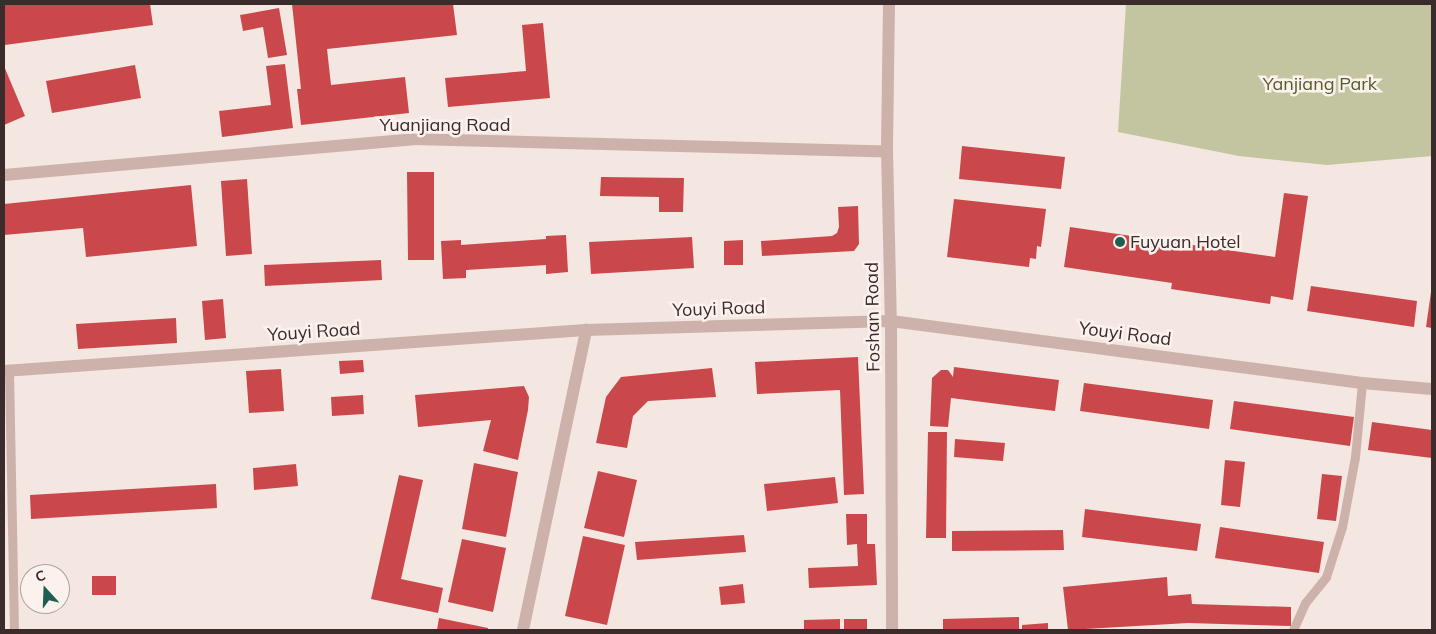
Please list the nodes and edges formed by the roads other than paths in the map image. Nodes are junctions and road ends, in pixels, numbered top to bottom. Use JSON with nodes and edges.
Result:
{"nodes":[{"id":1,"x":889,"y":4,"type":"edge"},
{"id":2,"x":887,"y":151,"type":"junction"},
{"id":3,"x":4,"y":175,"type":"edge"},
{"id":4,"x":891,"y":321,"type":"junction"},
{"id":5,"x":586,"y":330,"type":"junction"},
{"id":6,"x":6,"y":371,"type":"edge"},
{"id":7,"x":1362,"y":383,"type":"junction"},
{"id":8,"x":1432,"y":388,"type":"edge"},
{"id":9,"x":14,"y":630,"type":"edge"},
{"id":10,"x":523,"y":630,"type":"edge"},
{"id":11,"x":892,"y":630,"type":"edge"},
{"id":12,"x":1293,"y":630,"type":"edge"}],
"edges":[{"from":1,"to":2,"type":"street","name":"Foshan Road"},
{"from":2,"to":3,"type":"street","name":"Yuanjiang Road"},
{"from":2,"to":4,"type":"street","name":"Foshan Road"},
{"from":4,"to":5,"type":"street","name":"Youyi Road"},
{"from":4,"to":7,"type":"street","name":"Youyi Road"},
{"from":4,"to":11,"type":"street","name":"Foshan Road"},
{"from":5,"to":6,"type":"street","name":"Youyi Road"},
{"from":5,"to":10,"type":"street"},
{"from":6,"to":9,"type":"lane"},
{"from":7,"to":8,"type":"street","name":"Youyi Road"},
{"from":7,"to":12,"type":"lane"}]}
